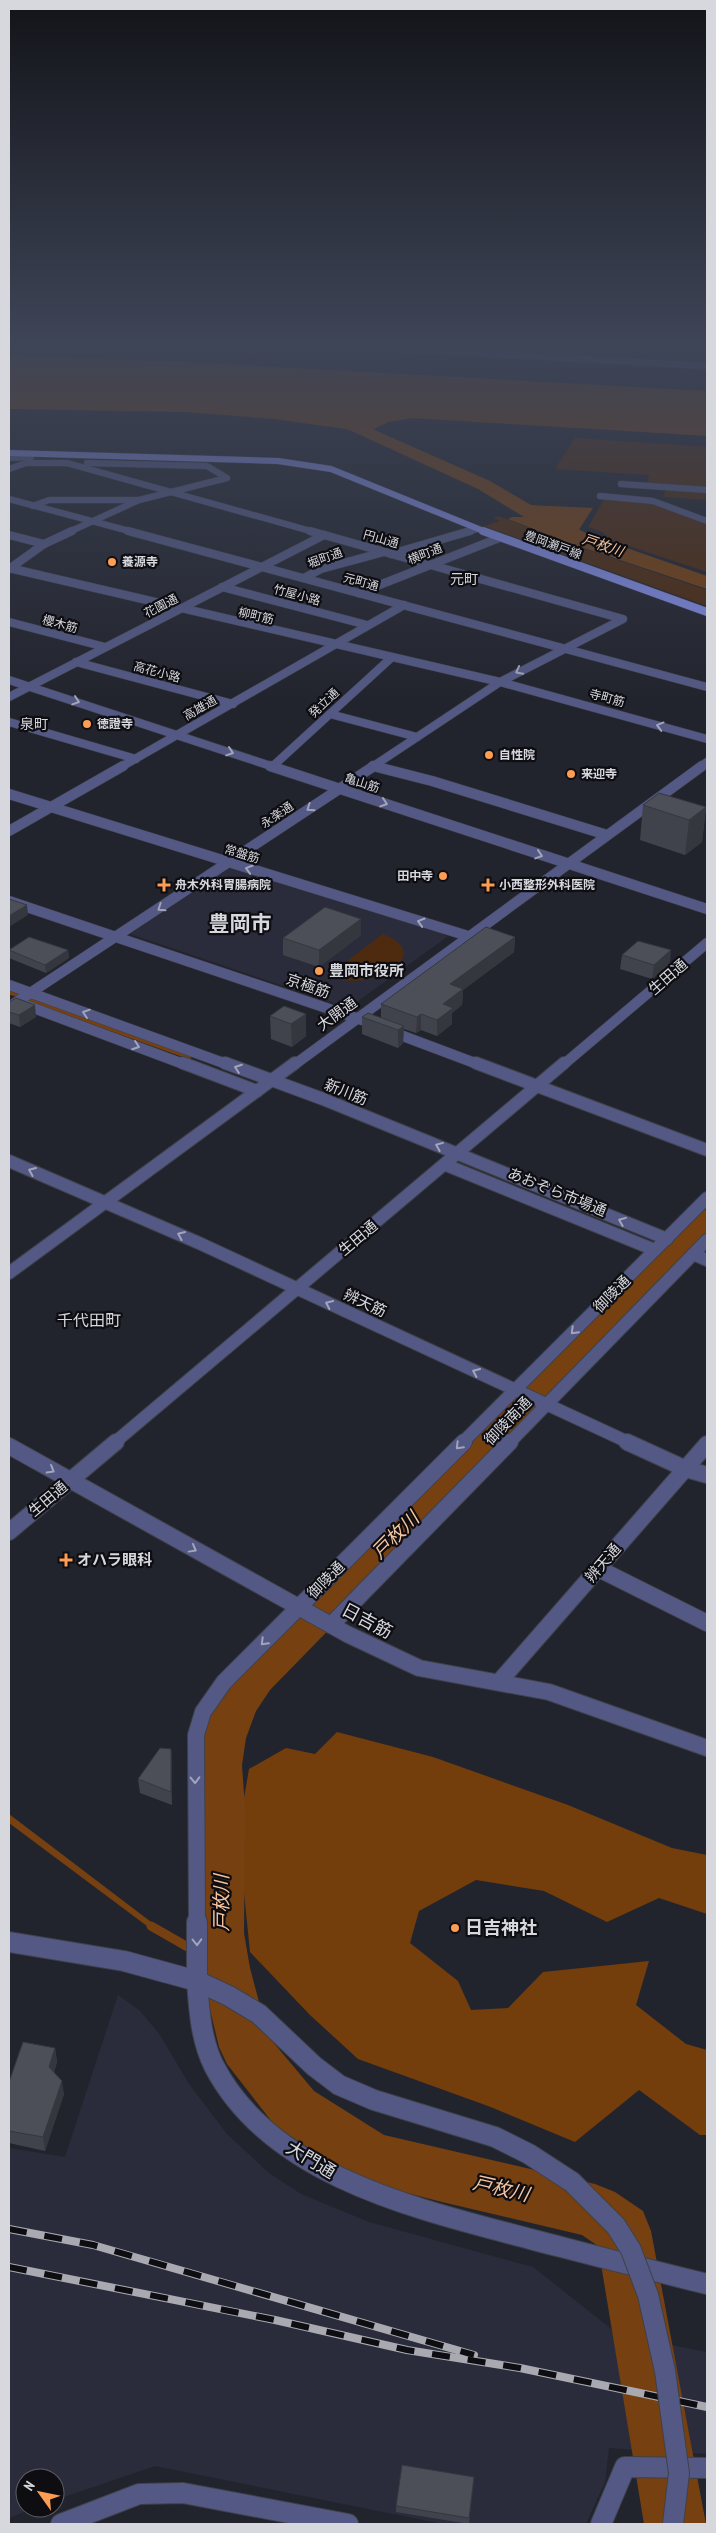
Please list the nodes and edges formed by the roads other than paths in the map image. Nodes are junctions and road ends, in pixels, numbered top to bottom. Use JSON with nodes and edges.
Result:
{"nodes":[{"id":1,"x":78,"y":465,"type":"edge"},
{"id":2,"x":179,"y":465,"type":"edge"},
{"id":3,"x":311,"y":465,"type":"edge"},
{"id":4,"x":622,"y":484,"type":"dead end"},
{"id":5,"x":657,"y":486,"type":"junction"},
{"id":6,"x":707,"y":490,"type":"edge"},
{"id":7,"x":170,"y":491,"type":"junction"},
{"id":8,"x":600,"y":496,"type":"dead end"},
{"id":9,"x":9,"y":499,"type":"edge"},
{"id":10,"x":139,"y":500,"type":"junction"},
{"id":11,"x":652,"y":501,"type":"junction"},
{"id":12,"x":33,"y":506,"type":"junction"},
{"id":13,"x":707,"y":521,"type":"edge"},
{"id":14,"x":94,"y":522,"type":"junction"},
{"id":15,"x":477,"y":529,"type":"junction"},
{"id":16,"x":9,"y":535,"type":"edge"},
{"id":17,"x":324,"y":535,"type":"junction"},
{"id":18,"x":499,"y":538,"type":"junction"},
{"id":19,"x":44,"y":544,"type":"junction"},
{"id":20,"x":387,"y":553,"type":"junction"},
{"id":21,"x":430,"y":564,"type":"junction"},
{"id":22,"x":261,"y":567,"type":"junction"},
{"id":23,"x":9,"y":569,"type":"edge"},
{"id":24,"x":304,"y":578,"type":"junction"},
{"id":25,"x":222,"y":587,"type":"junction"},
{"id":26,"x":359,"y":593,"type":"junction"},
{"id":27,"x":404,"y":605,"type":"junction"},
{"id":28,"x":178,"y":610,"type":"junction"},
{"id":29,"x":707,"y":612,"type":"edge"},
{"id":30,"x":9,"y":622,"type":"edge"},
{"id":31,"x":367,"y":625,"type":"junction"},
{"id":32,"x":334,"y":645,"type":"junction"},
{"id":33,"x":105,"y":647,"type":"junction"},
{"id":34,"x":562,"y":648,"type":"junction"},
{"id":35,"x":391,"y":658,"type":"junction"},
{"id":36,"x":76,"y":662,"type":"junction"},
{"id":37,"x":9,"y":680,"type":"edge"},
{"id":38,"x":500,"y":682,"type":"junction"},
{"id":39,"x":30,"y":686,"type":"junction"},
{"id":40,"x":707,"y":687,"type":"edge"},
{"id":41,"x":9,"y":697,"type":"edge"},
{"id":42,"x":233,"y":704,"type":"junction"},
{"id":43,"x":330,"y":714,"type":"junction"},
{"id":44,"x":9,"y":722,"type":"edge"},
{"id":45,"x":178,"y":735,"type":"junction"},
{"id":46,"x":416,"y":737,"type":"junction"},
{"id":47,"x":707,"y":738,"type":"edge"},
{"id":48,"x":136,"y":759,"type":"junction"},
{"id":49,"x":707,"y":762,"type":"edge"},
{"id":50,"x":274,"y":766,"type":"junction"},
{"id":51,"x":373,"y":766,"type":"junction"},
{"id":52,"x":338,"y":788,"type":"junction"},
{"id":53,"x":9,"y":794,"type":"edge"},
{"id":54,"x":51,"y":807,"type":"junction"},
{"id":55,"x":9,"y":832,"type":"edge"},
{"id":56,"x":607,"y":835,"type":"junction"},
{"id":57,"x":228,"y":862,"type":"junction"},
{"id":58,"x":567,"y":864,"type":"junction"},
{"id":59,"x":9,"y":901,"type":"edge"},
{"id":60,"x":707,"y":910,"type":"edge"},
{"id":61,"x":468,"y":936,"type":"junction"},
{"id":62,"x":116,"y":937,"type":"junction"},
{"id":63,"x":707,"y":943,"type":"edge"},
{"id":64,"x":9,"y":985,"type":"edge"},
{"id":65,"x":19,"y":999,"type":"edge"},
{"id":66,"x":356,"y":1018,"type":"junction"},
{"id":67,"x":272,"y":1080,"type":"junction"},
{"id":68,"x":539,"y":1086,"type":"junction"},
{"id":69,"x":257,"y":1091,"type":"junction"},
{"id":70,"x":707,"y":1150,"type":"edge"},
{"id":71,"x":459,"y":1154,"type":"junction"},
{"id":72,"x":9,"y":1161,"type":"edge"},
{"id":73,"x":446,"y":1165,"type":"junction"},
{"id":74,"x":707,"y":1198,"type":"edge"},
{"id":75,"x":105,"y":1202,"type":"junction"},
{"id":76,"x":667,"y":1239,"type":"junction"},
{"id":77,"x":707,"y":1240,"type":"edge"},
{"id":78,"x":655,"y":1250,"type":"junction"},
{"id":79,"x":693,"y":1254,"type":"junction"},
{"id":80,"x":707,"y":1260,"type":"edge"},
{"id":81,"x":9,"y":1272,"type":"edge"},
{"id":82,"x":297,"y":1290,"type":"junction"},
{"id":83,"x":518,"y":1391,"type":"junction"},
{"id":84,"x":544,"y":1403,"type":"junction"},
{"id":85,"x":707,"y":1444,"type":"edge"},
{"id":86,"x":9,"y":1446,"type":"edge"},
{"id":87,"x":686,"y":1469,"type":"junction"},
{"id":88,"x":707,"y":1475,"type":"edge"},
{"id":89,"x":70,"y":1481,"type":"junction"},
{"id":90,"x":9,"y":1532,"type":"edge"},
{"id":91,"x":599,"y":1568,"type":"junction"},
{"id":92,"x":301,"y":1609,"type":"junction"},
{"id":93,"x":707,"y":1623,"type":"edge"},
{"id":94,"x":329,"y":1624,"type":"junction"},
{"id":95,"x":499,"y":1682,"type":"junction"},
{"id":96,"x":707,"y":1748,"type":"edge"},
{"id":97,"x":9,"y":1942,"type":"edge"},
{"id":98,"x":197,"y":1981,"type":"junction"},
{"id":99,"x":704,"y":2280,"type":"edge"},
{"id":100,"x":707,"y":2468,"type":"edge"},
{"id":101,"x":61,"y":2524,"type":"edge"},
{"id":102,"x":348,"y":2524,"type":"edge"},
{"id":103,"x":601,"y":2524,"type":"edge"},
{"id":104,"x":673,"y":2524,"type":"edge"}],
"edges":[{"from":1,"to":7,"type":"street","name":"円山通"},
{"from":2,"to":7,"type":"street"},
{"from":3,"to":15,"type":"main road","name":"豊岡瀬戸線"},
{"from":4,"to":5,"type":"street"},
{"from":5,"to":6,"type":"street"},
{"from":5,"to":11,"type":"street"},
{"from":7,"to":10,"type":"street"},
{"from":7,"to":17,"type":"street","name":"円山通"},
{"from":8,"to":11,"type":"street"},
{"from":9,"to":12,"type":"street","name":"元町通"},
{"from":10,"to":12,"type":"street"},
{"from":10,"to":14,"type":"street"},
{"from":11,"to":13,"type":"street"},
{"from":12,"to":14,"type":"street","name":"元町通"},
{"from":14,"to":19,"type":"street"},
{"from":14,"to":22,"type":"street","name":"元町通"},
{"from":15,"to":18,"type":"main road","name":"豊岡瀬戸線"},
{"from":15,"to":20,"type":"street","name":"堀町通"},
{"from":16,"to":19,"type":"street"},
{"from":17,"to":20,"type":"street","name":"円山通"},
{"from":17,"to":22,"type":"street","name":"花園通"},
{"from":18,"to":21,"type":"street","name":"横町通"},
{"from":18,"to":29,"type":"main road","name":"豊岡瀬戸線"},
{"from":19,"to":23,"type":"street"},
{"from":20,"to":21,"type":"street","name":"円山通"},
{"from":20,"to":24,"type":"street","name":"堀町通"},
{"from":21,"to":26,"type":"street","name":"横町通"},
{"from":21,"to":34,"type":"street","name":"円山通"},
{"from":22,"to":24,"type":"street","name":"元町通"},
{"from":22,"to":25,"type":"street","name":"花園通"},
{"from":23,"to":28,"type":"street","name":"柳町筋"},
{"from":24,"to":26,"type":"street","name":"元町通"},
{"from":25,"to":28,"type":"street","name":"花園通"},
{"from":25,"to":31,"type":"street","name":"竹屋小路"},
{"from":26,"to":27,"type":"street","name":"元町通"},
{"from":27,"to":31,"type":"street","name":"高雄通"},
{"from":27,"to":34,"type":"street","name":"元町通"},
{"from":28,"to":32,"type":"street","name":"柳町筋"},
{"from":28,"to":33,"type":"street","name":"花園通"},
{"from":30,"to":33,"type":"street","name":"櫻木筋"},
{"from":31,"to":32,"type":"street","name":"高雄通"},
{"from":32,"to":35,"type":"street","name":"柳町筋"},
{"from":32,"to":42,"type":"street","name":"高雄通"},
{"from":33,"to":36,"type":"street","name":"花園通"},
{"from":34,"to":38,"type":"street","name":"永楽通","one_way":true},
{"from":34,"to":40,"type":"street","name":"元町通"},
{"from":35,"to":38,"type":"street","name":"柳町筋"},
{"from":35,"to":43,"type":"street","name":"発立通"},
{"from":36,"to":39,"type":"street","name":"花園通"},
{"from":36,"to":42,"type":"street","name":"高花小路"},
{"from":37,"to":39,"type":"street","name":"亀山筋"},
{"from":38,"to":46,"type":"street","name":"永楽通"},
{"from":47,"to":38,"type":"street","name":"寺町筋","one_way":true},
{"from":39,"to":41,"type":"street","name":"花園通"},
{"from":39,"to":45,"type":"street","name":"亀山筋","one_way":true},
{"from":42,"to":45,"type":"street","name":"高雄通"},
{"from":43,"to":46,"type":"street"},
{"from":43,"to":50,"type":"street","name":"発立通"},
{"from":44,"to":48,"type":"street"},
{"from":45,"to":48,"type":"street","name":"高雄通"},
{"from":45,"to":50,"type":"street","name":"亀山筋","one_way":true},
{"from":46,"to":51,"type":"street","name":"永楽通"},
{"from":48,"to":54,"type":"street","name":"高雄通"},
{"from":49,"to":56,"type":"street","name":"大開通"},
{"from":50,"to":52,"type":"street","name":"亀山筋"},
{"from":51,"to":52,"type":"street","name":"永楽通"},
{"from":51,"to":56,"type":"street"},
{"from":52,"to":57,"type":"street","name":"永楽通","one_way":true},
{"from":52,"to":58,"type":"street","name":"亀山筋","one_way":true},
{"from":53,"to":54,"type":"street","name":"常盤筋"},
{"from":54,"to":55,"type":"street","name":"高雄通"},
{"from":54,"to":57,"type":"street","name":"常盤筋"},
{"from":56,"to":58,"type":"street","name":"大開通"},
{"from":61,"to":57,"type":"street","name":"常盤筋","one_way":true},
{"from":57,"to":62,"type":"street","name":"永楽通","one_way":true},
{"from":58,"to":60,"type":"street","name":"亀山筋"},
{"from":58,"to":61,"type":"street","name":"大開通"},
{"from":59,"to":62,"type":"street","name":"京極筋"},
{"from":61,"to":66,"type":"street","name":"大開通"},
{"from":62,"to":65,"type":"street","name":"永楽通"},
{"from":62,"to":66,"type":"street","name":"京極筋"},
{"from":63,"to":68,"type":"street","name":"生田通"},
{"from":64,"to":65,"type":"street","name":"新川筋"},
{"from":67,"to":65,"type":"street","name":"新川筋","one_way":true},
{"from":65,"to":69,"type":"street","name":"新川筋","one_way":true},
{"from":66,"to":67,"type":"street","name":"大開通"},
{"from":66,"to":68,"type":"street","name":"京極筋"},
{"from":67,"to":69,"type":"street","name":"大開通"},
{"from":71,"to":67,"type":"street","name":"新川筋","one_way":true},
{"from":68,"to":70,"type":"street","name":"京極筋"},
{"from":68,"to":71,"type":"street","name":"生田通"},
{"from":69,"to":75,"type":"street","name":"大開通"},
{"from":71,"to":73,"type":"street","name":"生田通"},
{"from":76,"to":71,"type":"street","name":"新川筋","one_way":true},
{"from":75,"to":72,"type":"street","name":"辨天筋","one_way":true},
{"from":73,"to":78,"type":"street","name":"あおぞら市場通"},
{"from":73,"to":82,"type":"street","name":"生田通"},
{"from":74,"to":76,"type":"street","name":"御陵通"},
{"from":75,"to":81,"type":"street","name":"大開通"},
{"from":82,"to":75,"type":"street","name":"辨天筋","one_way":true},
{"from":76,"to":78,"type":"street","name":"御陵通"},
{"from":77,"to":79,"type":"street","name":"御陵南通"},
{"from":78,"to":83,"type":"street","name":"御陵通","one_way":true},
{"from":79,"to":80,"type":"street"},
{"from":79,"to":84,"type":"street","name":"御陵南通"},
{"from":83,"to":82,"type":"street","name":"辨天筋","one_way":true},
{"from":82,"to":89,"type":"street","name":"生田通"},
{"from":83,"to":84,"type":"street","name":"辨天筋"},
{"from":83,"to":92,"type":"street","name":"御陵通","one_way":true},
{"from":84,"to":87,"type":"street","name":"辨天筋"},
{"from":84,"to":94,"type":"street","name":"御陵南通"},
{"from":85,"to":87,"type":"street","name":"辨天通"},
{"from":86,"to":89,"type":"street","name":"日吉筋","one_way":true},
{"from":87,"to":88,"type":"street","name":"辨天筋"},
{"from":87,"to":91,"type":"street","name":"辨天通"},
{"from":89,"to":90,"type":"street","name":"生田通"},
{"from":89,"to":92,"type":"street","name":"日吉筋","one_way":true},
{"from":91,"to":93,"type":"street"},
{"from":91,"to":95,"type":"street","name":"辨天通"},
{"from":92,"to":94,"type":"street","name":"日吉筋"},
{"from":92,"to":98,"type":"street","name":"御陵通","one_way":true},
{"from":94,"to":95,"type":"street","name":"日吉筋"},
{"from":95,"to":96,"type":"street","name":"日吉筋"},
{"from":97,"to":98,"type":"street"},
{"from":98,"to":99,"type":"street","name":"大門通"},
{"from":98,"to":104,"type":"street","bridge":true},
{"from":100,"to":103,"type":"street"},
{"from":101,"to":102,"type":"street"}]}
